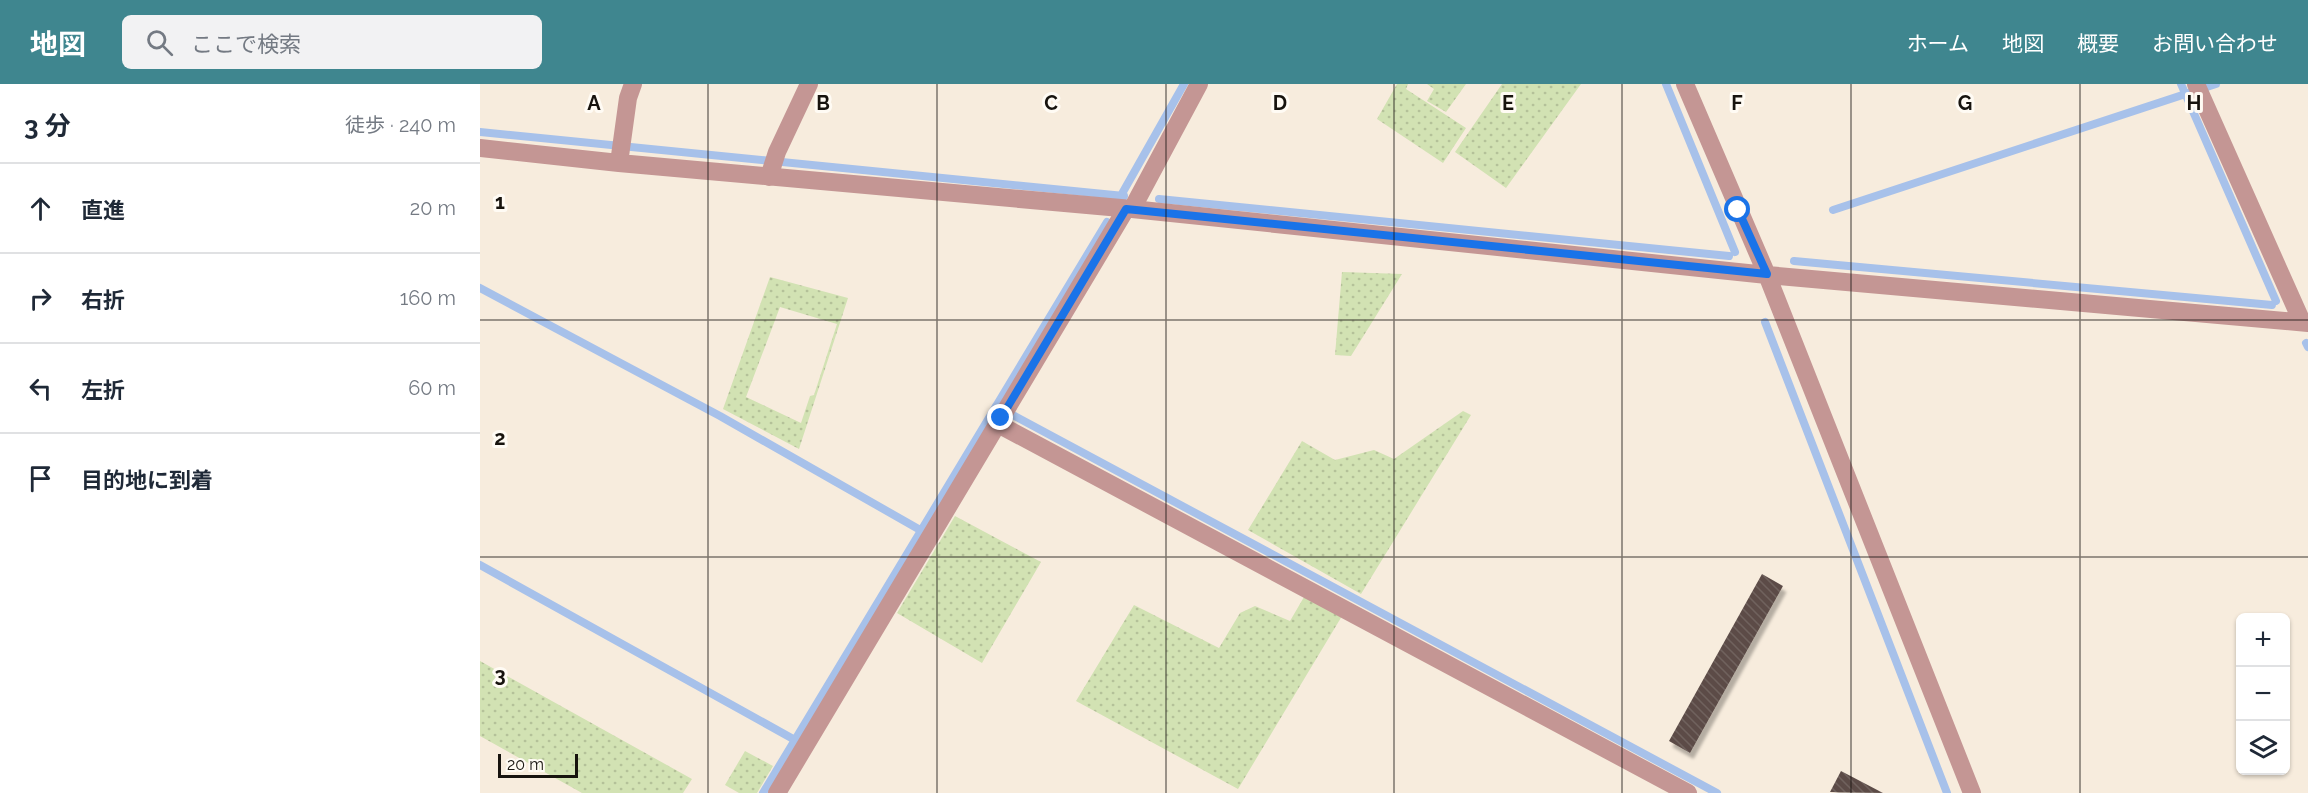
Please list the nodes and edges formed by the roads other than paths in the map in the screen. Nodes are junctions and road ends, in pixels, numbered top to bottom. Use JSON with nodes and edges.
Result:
{"nodes":[{"id":1,"x":633,"y":84,"type":"edge"},
{"id":2,"x":809,"y":84,"type":"edge"},
{"id":3,"x":1199,"y":84,"type":"edge"},
{"id":4,"x":1685,"y":84,"type":"edge"},
{"id":5,"x":2198,"y":89,"type":"edge"},
{"id":6,"x":480,"y":148,"type":"edge"},
{"id":7,"x":620,"y":159,"type":"junction"},
{"id":8,"x":770,"y":174,"type":"junction"},
{"id":9,"x":1129,"y":209,"type":"junction"},
{"id":10,"x":1767,"y":274,"type":"junction"},
{"id":11,"x":2305,"y":323,"type":"edge"},
{"id":12,"x":1003,"y":415,"type":"junction"},
{"id":13,"x":777,"y":793,"type":"edge"},
{"id":14,"x":1688,"y":793,"type":"edge"},
{"id":15,"x":1972,"y":793,"type":"edge"}],
"edges":[{"from":1,"to":7,"type":"street"},
{"from":2,"to":8,"type":"street"},
{"from":3,"to":9,"type":"street"},
{"from":4,"to":10,"type":"street"},
{"from":5,"to":11,"type":"street"},
{"from":6,"to":7,"type":"street"},
{"from":7,"to":8,"type":"street"},
{"from":8,"to":9,"type":"street"},
{"from":9,"to":10,"type":"street"},
{"from":9,"to":12,"type":"street"},
{"from":10,"to":11,"type":"street"},
{"from":10,"to":15,"type":"street"},
{"from":12,"to":13,"type":"street"},
{"from":12,"to":14,"type":"street"}]}
